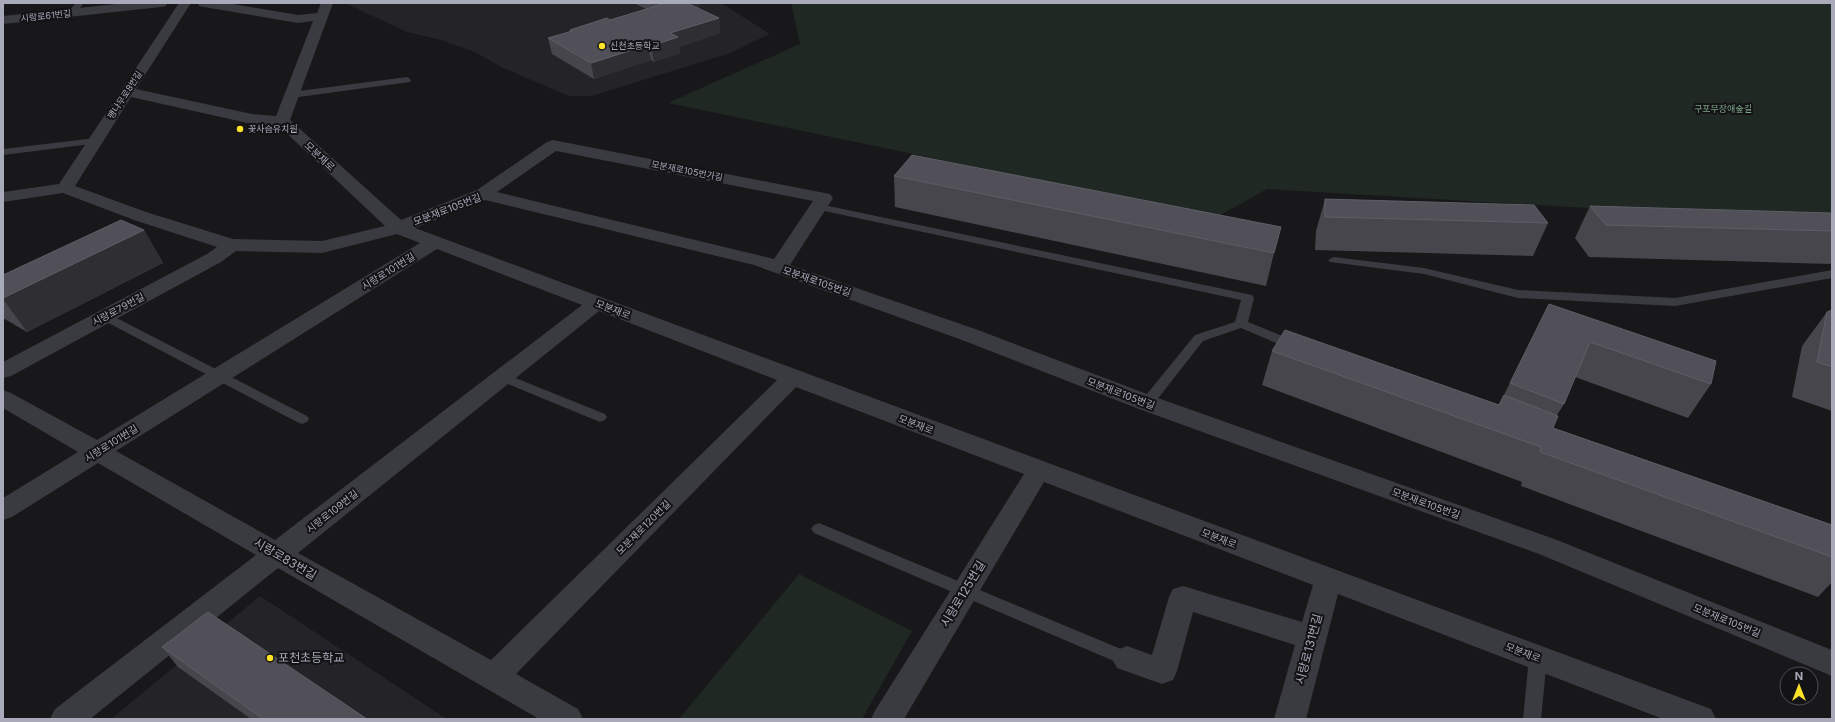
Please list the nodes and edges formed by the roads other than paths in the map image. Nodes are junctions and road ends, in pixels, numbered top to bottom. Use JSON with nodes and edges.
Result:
{"nodes":[{"id":1,"x":80,"y":3,"type":"edge"},
{"id":2,"x":161,"y":3,"type":"edge"},
{"id":3,"x":185,"y":3,"type":"edge"},
{"id":4,"x":204,"y":3,"type":"edge"},
{"id":5,"x":143,"y":4,"type":"edge"},
{"id":6,"x":325,"y":9,"type":"edge"},
{"id":7,"x":71,"y":13,"type":"junction"},
{"id":8,"x":3,"y":20,"type":"edge"},
{"id":9,"x":407,"y":80,"type":"dead end"},
{"id":10,"x":127,"y":92,"type":"junction"},
{"id":11,"x":292,"y":95,"type":"junction"},
{"id":12,"x":282,"y":121,"type":"junction"},
{"id":13,"x":96,"y":141,"type":"junction"},
{"id":14,"x":3,"y":152,"type":"edge"},
{"id":15,"x":65,"y":188,"type":"junction"},
{"id":16,"x":483,"y":194,"type":"junction"},
{"id":17,"x":3,"y":197,"type":"edge"},
{"id":18,"x":819,"y":207,"type":"junction"},
{"id":19,"x":140,"y":216,"type":"junction"},
{"id":20,"x":120,"y":226,"type":"edge"},
{"id":21,"x":398,"y":228,"type":"junction"},
{"id":22,"x":435,"y":242,"type":"junction"},
{"id":23,"x":232,"y":245,"type":"junction"},
{"id":24,"x":1334,"y":260,"type":"dead end"},
{"id":25,"x":779,"y":267,"type":"junction"},
{"id":26,"x":1832,"y":274,"type":"edge"},
{"id":27,"x":597,"y":303,"type":"junction"},
{"id":28,"x":104,"y":316,"type":"junction"},
{"id":29,"x":1241,"y":324,"type":"junction"},
{"id":30,"x":1307,"y":350,"type":"edge"},
{"id":31,"x":3,"y":371,"type":"edge"},
{"id":32,"x":220,"y":376,"type":"junction"},
{"id":33,"x":503,"y":377,"type":"junction"},
{"id":34,"x":793,"y":377,"type":"junction"},
{"id":35,"x":3,"y":398,"type":"edge"},
{"id":36,"x":1148,"y":403,"type":"junction"},
{"id":37,"x":600,"y":417,"type":"dead end"},
{"id":38,"x":302,"y":419,"type":"dead end"},
{"id":39,"x":97,"y":452,"type":"junction"},
{"id":40,"x":1039,"y":470,"type":"junction"},
{"id":41,"x":3,"y":510,"type":"edge"},
{"id":42,"x":819,"y":529,"type":"dead end"},
{"id":43,"x":276,"y":554,"type":"junction"},
{"id":44,"x":1328,"y":579,"type":"junction"},
{"id":45,"x":965,"y":591,"type":"junction"},
{"id":46,"x":1312,"y":638,"type":"junction"},
{"id":47,"x":1538,"y":658,"type":"junction"},
{"id":48,"x":1127,"y":659,"type":"joint"},
{"id":49,"x":1832,"y":663,"type":"edge"},
{"id":50,"x":494,"y":677,"type":"junction"},
{"id":51,"x":66,"y":719,"type":"edge"},
{"id":52,"x":567,"y":719,"type":"edge"},
{"id":53,"x":887,"y":719,"type":"edge"},
{"id":54,"x":1290,"y":719,"type":"edge"},
{"id":55,"x":1532,"y":719,"type":"edge"},
{"id":56,"x":1700,"y":719,"type":"edge"}],
"edges":[{"from":1,"to":7,"type":"lane"},
{"from":2,"to":5,"type":"street","name":"시랑로61번길"},
{"from":3,"to":10,"type":"street","name":"팽나무로8번길"},
{"from":4,"to":6,"type":"street"},
{"from":5,"to":7,"type":"street","name":"시랑로61번길"},
{"from":6,"to":11,"type":"street"},
{"from":7,"to":8,"type":"street","name":"시랑로61번길"},
{"from":9,"to":11,"type":"lane"},
{"from":10,"to":12,"type":"street"},
{"from":10,"to":13,"type":"street","name":"팽나무로8번길"},
{"from":11,"to":12,"type":"street"},
{"from":12,"to":21,"type":"street","name":"모분재로"},
{"from":13,"to":14,"type":"lane"},
{"from":13,"to":15,"type":"street","name":"팽나무로8번길"},
{"from":15,"to":17,"type":"street"},
{"from":15,"to":19,"type":"street"},
{"from":16,"to":18,"type":"street","name":"모분재로105번가길"},
{"from":16,"to":21,"type":"street","name":"모분재로105번길"},
{"from":16,"to":25,"type":"street","name":"모분재로105번길"},
{"from":18,"to":25,"type":"street"},
{"from":18,"to":29,"type":"lane"},
{"from":19,"to":20,"type":"street"},
{"from":19,"to":23,"type":"street"},
{"from":21,"to":22,"type":"street","name":"모분재로"},
{"from":21,"to":23,"type":"street"},
{"from":22,"to":27,"type":"street","name":"모분재로"},
{"from":22,"to":32,"type":"street","name":"시랑로101번길"},
{"from":23,"to":28,"type":"street","name":"시랑로79번길"},
{"from":24,"to":26,"type":"lane"},
{"from":25,"to":36,"type":"street","name":"모분재로105번길"},
{"from":27,"to":33,"type":"street","name":"시랑로109번길"},
{"from":27,"to":34,"type":"street","name":"모분재로"},
{"from":28,"to":31,"type":"street","name":"시랑로79번길"},
{"from":28,"to":32,"type":"lane"},
{"from":29,"to":30,"type":"lane"},
{"from":29,"to":36,"type":"lane"},
{"from":32,"to":38,"type":"lane"},
{"from":32,"to":39,"type":"street","name":"시랑로101번길"},
{"from":33,"to":37,"type":"lane"},
{"from":33,"to":43,"type":"street","name":"시랑로109번길"},
{"from":34,"to":40,"type":"street","name":"모분재로"},
{"from":34,"to":50,"type":"street","name":"모분재로120번길"},
{"from":35,"to":39,"type":"street","name":"시랑로83번길"},
{"from":36,"to":49,"type":"street","name":"모분재로105번길"},
{"from":39,"to":41,"type":"street","name":"시랑로101번길"},
{"from":39,"to":43,"type":"street","name":"시랑로83번길"},
{"from":40,"to":44,"type":"street","name":"모분재로"},
{"from":40,"to":45,"type":"street","name":"시랑로125번길"},
{"from":42,"to":45,"type":"lane"},
{"from":43,"to":50,"type":"street","name":"시랑로83번길"},
{"from":43,"to":51,"type":"street","name":"시랑로109번길"},
{"from":44,"to":46,"type":"street","name":"시랑로131번길"},
{"from":44,"to":47,"type":"street","name":"모분재로"},
{"from":45,"to":48,"type":"lane"},
{"from":45,"to":53,"type":"street","name":"시랑로125번길"},
{"from":46,"to":48,"type":"street"},
{"from":46,"to":54,"type":"street","name":"시랑로131번길"},
{"from":47,"to":55,"type":"lane"},
{"from":47,"to":56,"type":"street","name":"모분재로"},
{"from":50,"to":52,"type":"street","name":"시랑로83번길"}]}
